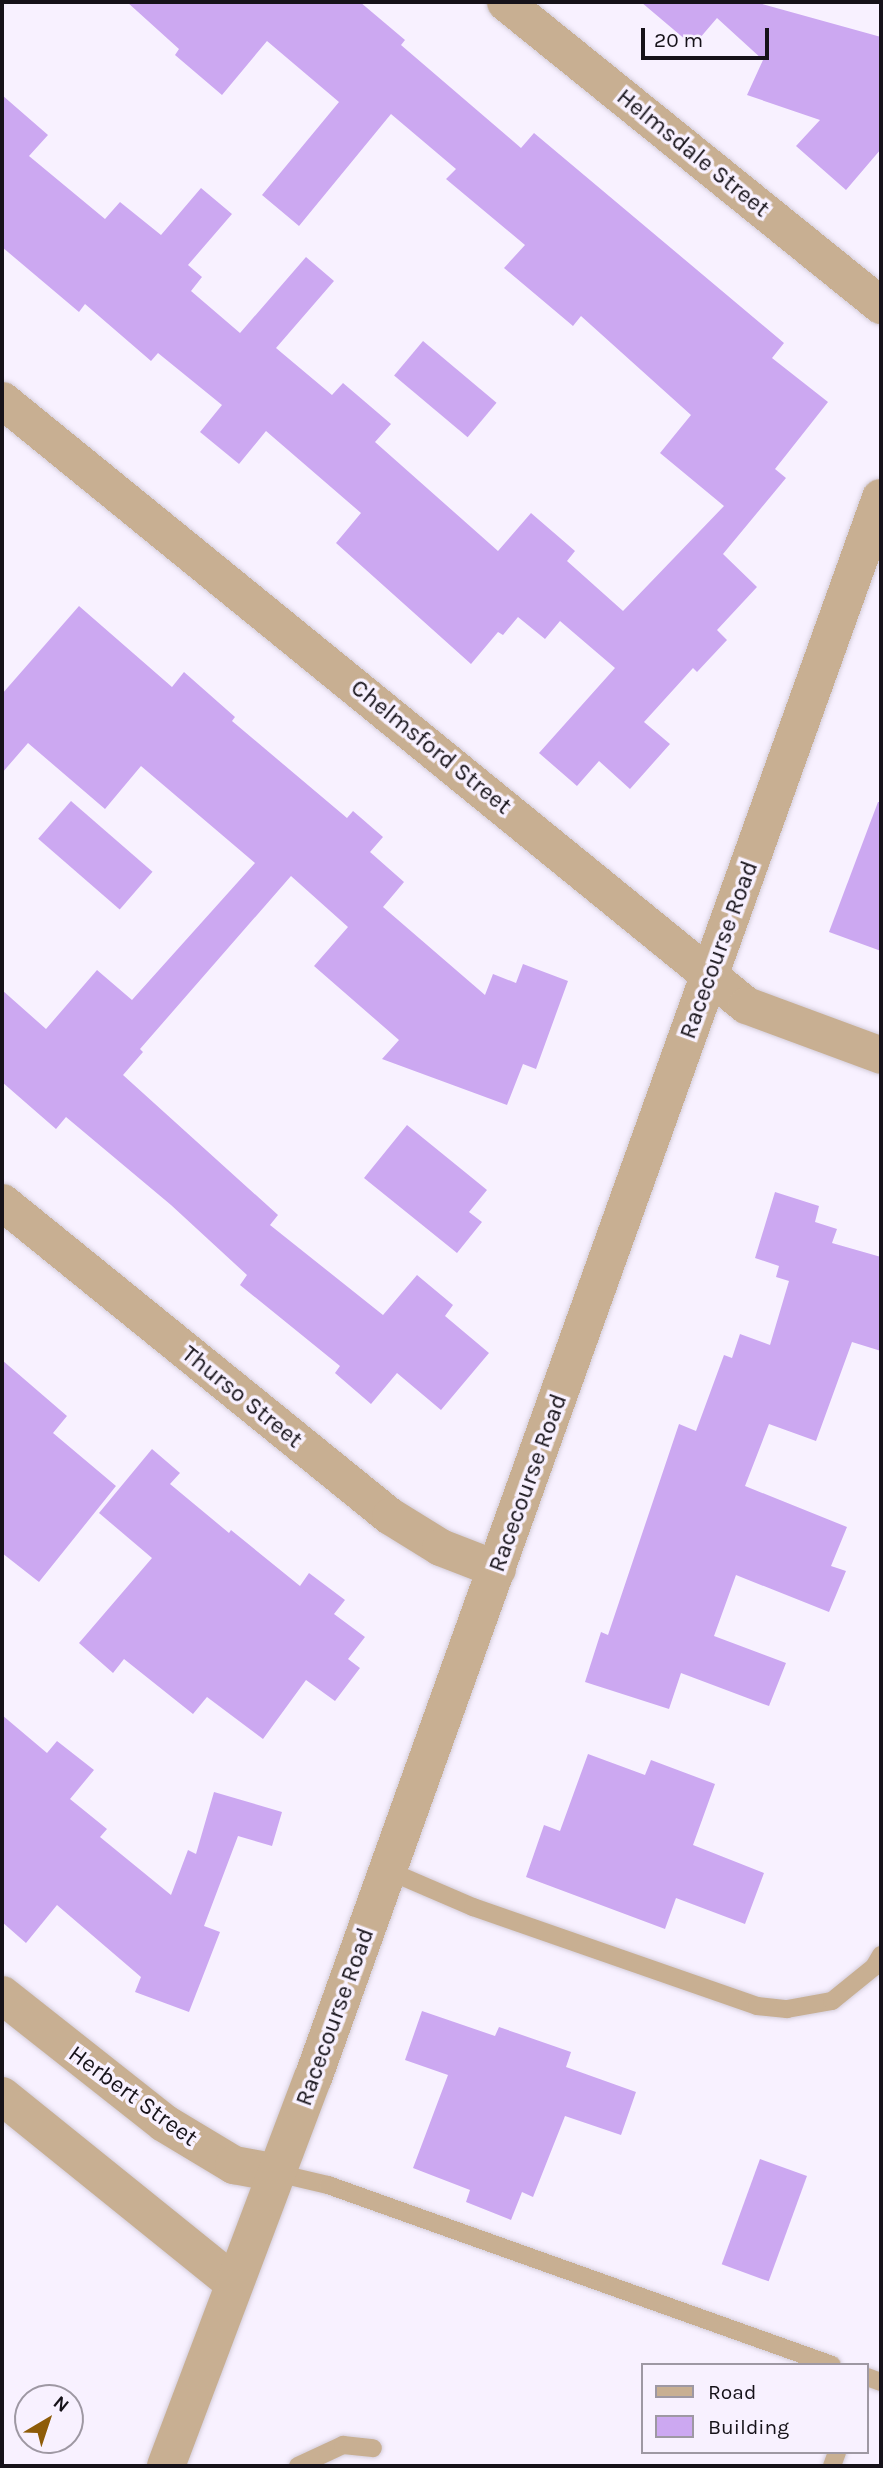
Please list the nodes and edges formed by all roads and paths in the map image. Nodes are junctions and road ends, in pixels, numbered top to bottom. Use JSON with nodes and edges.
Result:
{"nodes":[{"id":1,"x":505,"y":2,"type":"edge"},
{"id":2,"x":881,"y":305,"type":"edge"},
{"id":3,"x":2,"y":400,"type":"edge"},
{"id":4,"x":881,"y":498,"type":"edge"},
{"id":5,"x":710,"y":975,"type":"junction"},
{"id":6,"x":881,"y":1055,"type":"edge"},
{"id":7,"x":2,"y":1202,"type":"edge"},
{"id":8,"x":497,"y":1569,"type":"junction"},
{"id":9,"x":387,"y":1870,"type":"junction"},
{"id":10,"x":881,"y":1955,"type":"edge"},
{"id":11,"x":2,"y":1995,"type":"edge"},
{"id":12,"x":2,"y":2095,"type":"edge"},
{"id":13,"x":277,"y":2173,"type":"junction"},
{"id":14,"x":233,"y":2283,"type":"junction"},
{"id":15,"x":826,"y":2363,"type":"edge"},
{"id":16,"x":373,"y":2448,"type":"dead end"},
{"id":17,"x":166,"y":2466,"type":"edge"},
{"id":18,"x":298,"y":2466,"type":"edge"}],
"edges":[{"from":1,"to":2,"type":"street","name":"Helmsdale Street"},
{"from":3,"to":5,"type":"street","name":"Chelmsford Street"},
{"from":4,"to":5,"type":"street","name":"Racecourse Road"},
{"from":5,"to":6,"type":"street","name":"Chelmsford Street"},
{"from":5,"to":8,"type":"street","name":"Racecourse Road"},
{"from":7,"to":8,"type":"street","name":"Thurso Street"},
{"from":8,"to":9,"type":"street","name":"Racecourse Road"},
{"from":9,"to":10,"type":"lane"},
{"from":9,"to":13,"type":"street","name":"Racecourse Road"},
{"from":11,"to":13,"type":"street","name":"Herbert Street"},
{"from":12,"to":14,"type":"street"},
{"from":13,"to":14,"type":"street","name":"Racecourse Road"},
{"from":13,"to":15,"type":"lane"},
{"from":14,"to":17,"type":"street","name":"Racecourse Road"},
{"from":16,"to":18,"type":"lane"}]}
